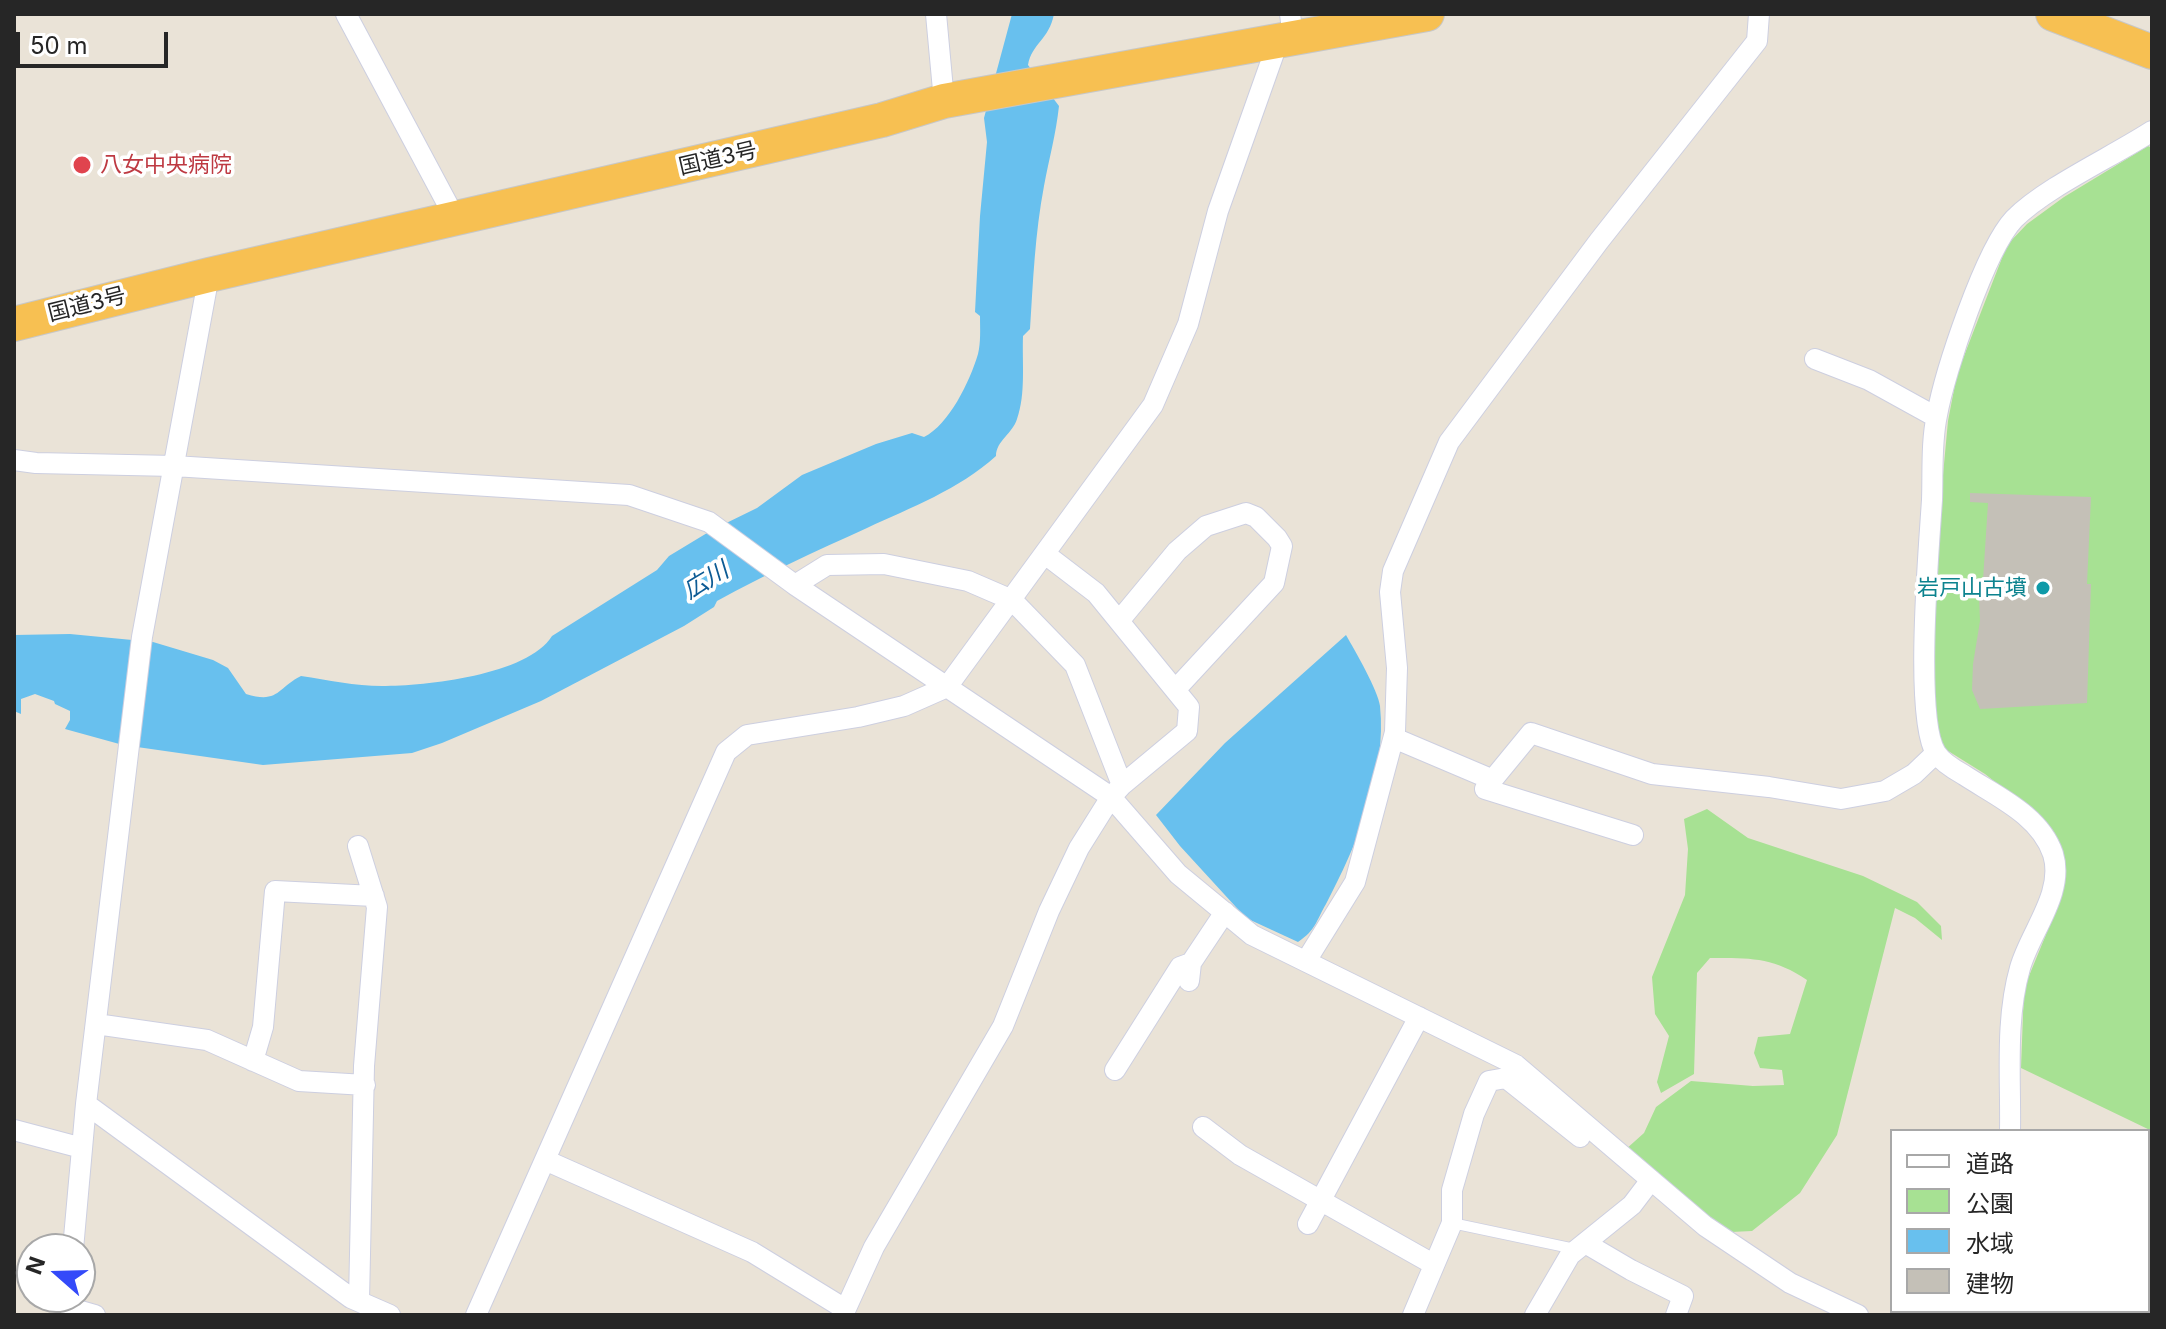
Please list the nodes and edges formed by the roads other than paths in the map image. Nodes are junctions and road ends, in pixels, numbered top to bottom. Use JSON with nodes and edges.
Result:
{"nodes":[{"id":1,"x":346,"y":14,"type":"edge"},
{"id":2,"x":936,"y":14,"type":"edge"},
{"id":3,"x":1427,"y":14,"type":"edge"},
{"id":4,"x":1759,"y":14,"type":"edge"},
{"id":5,"x":2053,"y":14,"type":"edge"},
{"id":6,"x":1288,"y":30,"type":"edge"},
{"id":7,"x":2152,"y":52,"type":"edge"},
{"id":8,"x":960,"y":99,"type":"junction"},
{"id":9,"x":2152,"y":131,"type":"edge"},
{"id":10,"x":456,"y":220,"type":"junction"},
{"id":11,"x":209,"y":275,"type":"junction"},
{"id":12,"x":14,"y":324,"type":"edge"},
{"id":13,"x":1815,"y":359,"type":"dead end"},
{"id":14,"x":1936,"y":417,"type":"junction"},
{"id":15,"x":14,"y":460,"type":"edge"},
{"id":16,"x":174,"y":466,"type":"junction"},
{"id":17,"x":1045,"y":554,"type":"junction"},
{"id":18,"x":790,"y":581,"type":"junction"},
{"id":19,"x":1012,"y":600,"type":"junction"},
{"id":20,"x":1119,"y":621,"type":"junction"},
{"id":21,"x":947,"y":687,"type":"junction"},
{"id":22,"x":1175,"y":690,"type":"junction"},
{"id":23,"x":1394,"y":738,"type":"junction"},
{"id":24,"x":1936,"y":753,"type":"junction"},
{"id":25,"x":1493,"y":780,"type":"junction"},
{"id":26,"x":1117,"y":791,"type":"junction"},
{"id":27,"x":1633,"y":835,"type":"dead end"},
{"id":28,"x":358,"y":846,"type":"dead end"},
{"id":29,"x":374,"y":896,"type":"junction"},
{"id":30,"x":1225,"y":912,"type":"junction"},
{"id":31,"x":1306,"y":961,"type":"junction"},
{"id":32,"x":1419,"y":1017,"type":"junction"},
{"id":33,"x":96,"y":1024,"type":"junction"},
{"id":34,"x":253,"y":1061,"type":"junction"},
{"id":35,"x":1115,"y":1070,"type":"dead end"},
{"id":36,"x":365,"y":1085,"type":"junction"},
{"id":37,"x":86,"y":1104,"type":"junction"},
{"id":38,"x":1203,"y":1127,"type":"dead end"},
{"id":39,"x":2010,"y":1129,"type":"edge"},
{"id":40,"x":14,"y":1130,"type":"edge"},
{"id":41,"x":82,"y":1148,"type":"junction"},
{"id":42,"x":1618,"y":1152,"type":"junction"},
{"id":43,"x":545,"y":1160,"type":"junction"},
{"id":44,"x":1651,"y":1180,"type":"junction"},
{"id":45,"x":1322,"y":1199,"type":"junction"},
{"id":46,"x":1452,"y":1223,"type":"junction"},
{"id":47,"x":1308,"y":1224,"type":"dead end"},
{"id":48,"x":74,"y":1233,"type":"edge"},
{"id":49,"x":1582,"y":1246,"type":"junction"},
{"id":50,"x":1433,"y":1264,"type":"junction"},
{"id":51,"x":351,"y":1305,"type":"edge"},
{"id":52,"x":844,"y":1312,"type":"edge"},
{"id":53,"x":390,"y":1315,"type":"edge"},
{"id":54,"x":476,"y":1315,"type":"edge"},
{"id":55,"x":1413,"y":1315,"type":"edge"},
{"id":56,"x":1535,"y":1315,"type":"edge"},
{"id":57,"x":1676,"y":1315,"type":"edge"},
{"id":58,"x":1858,"y":1315,"type":"edge"}],
"edges":[{"from":1,"to":10,"type":"street"},
{"from":2,"to":8,"type":"street"},
{"from":3,"to":6,"type":"highway","name":"国道3号"},
{"from":4,"to":23,"type":"street"},
{"from":5,"to":7,"type":"highway"},
{"from":6,"to":8,"type":"highway","name":"国道3号"},
{"from":6,"to":17,"type":"street"},
{"from":8,"to":10,"type":"highway","name":"国道3号"},
{"from":9,"to":14,"type":"street"},
{"from":10,"to":11,"type":"highway","name":"国道3号"},
{"from":11,"to":12,"type":"highway","name":"国道3号"},
{"from":11,"to":16,"type":"street"},
{"from":13,"to":14,"type":"street"},
{"from":14,"to":24,"type":"street"},
{"from":15,"to":16,"type":"street"},
{"from":16,"to":18,"type":"street"},
{"from":16,"to":33,"type":"street"},
{"from":17,"to":19,"type":"street"},
{"from":17,"to":20,"type":"street"},
{"from":18,"to":19,"type":"street"},
{"from":18,"to":21,"type":"street"},
{"from":19,"to":21,"type":"street"},
{"from":19,"to":26,"type":"street"},
{"from":20,"to":22,"type":"street"},
{"from":20,"to":22,"type":"street"},
{"from":21,"to":26,"type":"street"},
{"from":21,"to":43,"type":"street"},
{"from":22,"to":26,"type":"street"},
{"from":23,"to":25,"type":"street"},
{"from":23,"to":31,"type":"street"},
{"from":24,"to":25,"type":"street"},
{"from":24,"to":39,"type":"street"},
{"from":25,"to":27,"type":"street"},
{"from":26,"to":30,"type":"street"},
{"from":26,"to":52,"type":"street"},
{"from":28,"to":29,"type":"street"},
{"from":29,"to":34,"type":"street"},
{"from":29,"to":36,"type":"street"},
{"from":30,"to":31,"type":"street"},
{"from":30,"to":35,"type":"street"},
{"from":31,"to":32,"type":"street"},
{"from":32,"to":42,"type":"street"},
{"from":32,"to":45,"type":"street"},
{"from":33,"to":34,"type":"street"},
{"from":33,"to":37,"type":"street"},
{"from":34,"to":36,"type":"street"},
{"from":36,"to":51,"type":"street"},
{"from":37,"to":41,"type":"street"},
{"from":37,"to":51,"type":"street"},
{"from":38,"to":45,"type":"street"},
{"from":40,"to":41,"type":"street"},
{"from":41,"to":48,"type":"street"},
{"from":42,"to":44,"type":"street"},
{"from":42,"to":46,"type":"street"},
{"from":43,"to":52,"type":"street"},
{"from":43,"to":54,"type":"street"},
{"from":44,"to":49,"type":"street"},
{"from":44,"to":58,"type":"street"},
{"from":45,"to":47,"type":"street"},
{"from":45,"to":50,"type":"street"},
{"from":46,"to":49,"type":"lane"},
{"from":46,"to":50,"type":"street"},
{"from":49,"to":56,"type":"street"},
{"from":49,"to":57,"type":"street"},
{"from":50,"to":55,"type":"street"},
{"from":51,"to":53,"type":"street"}]}
